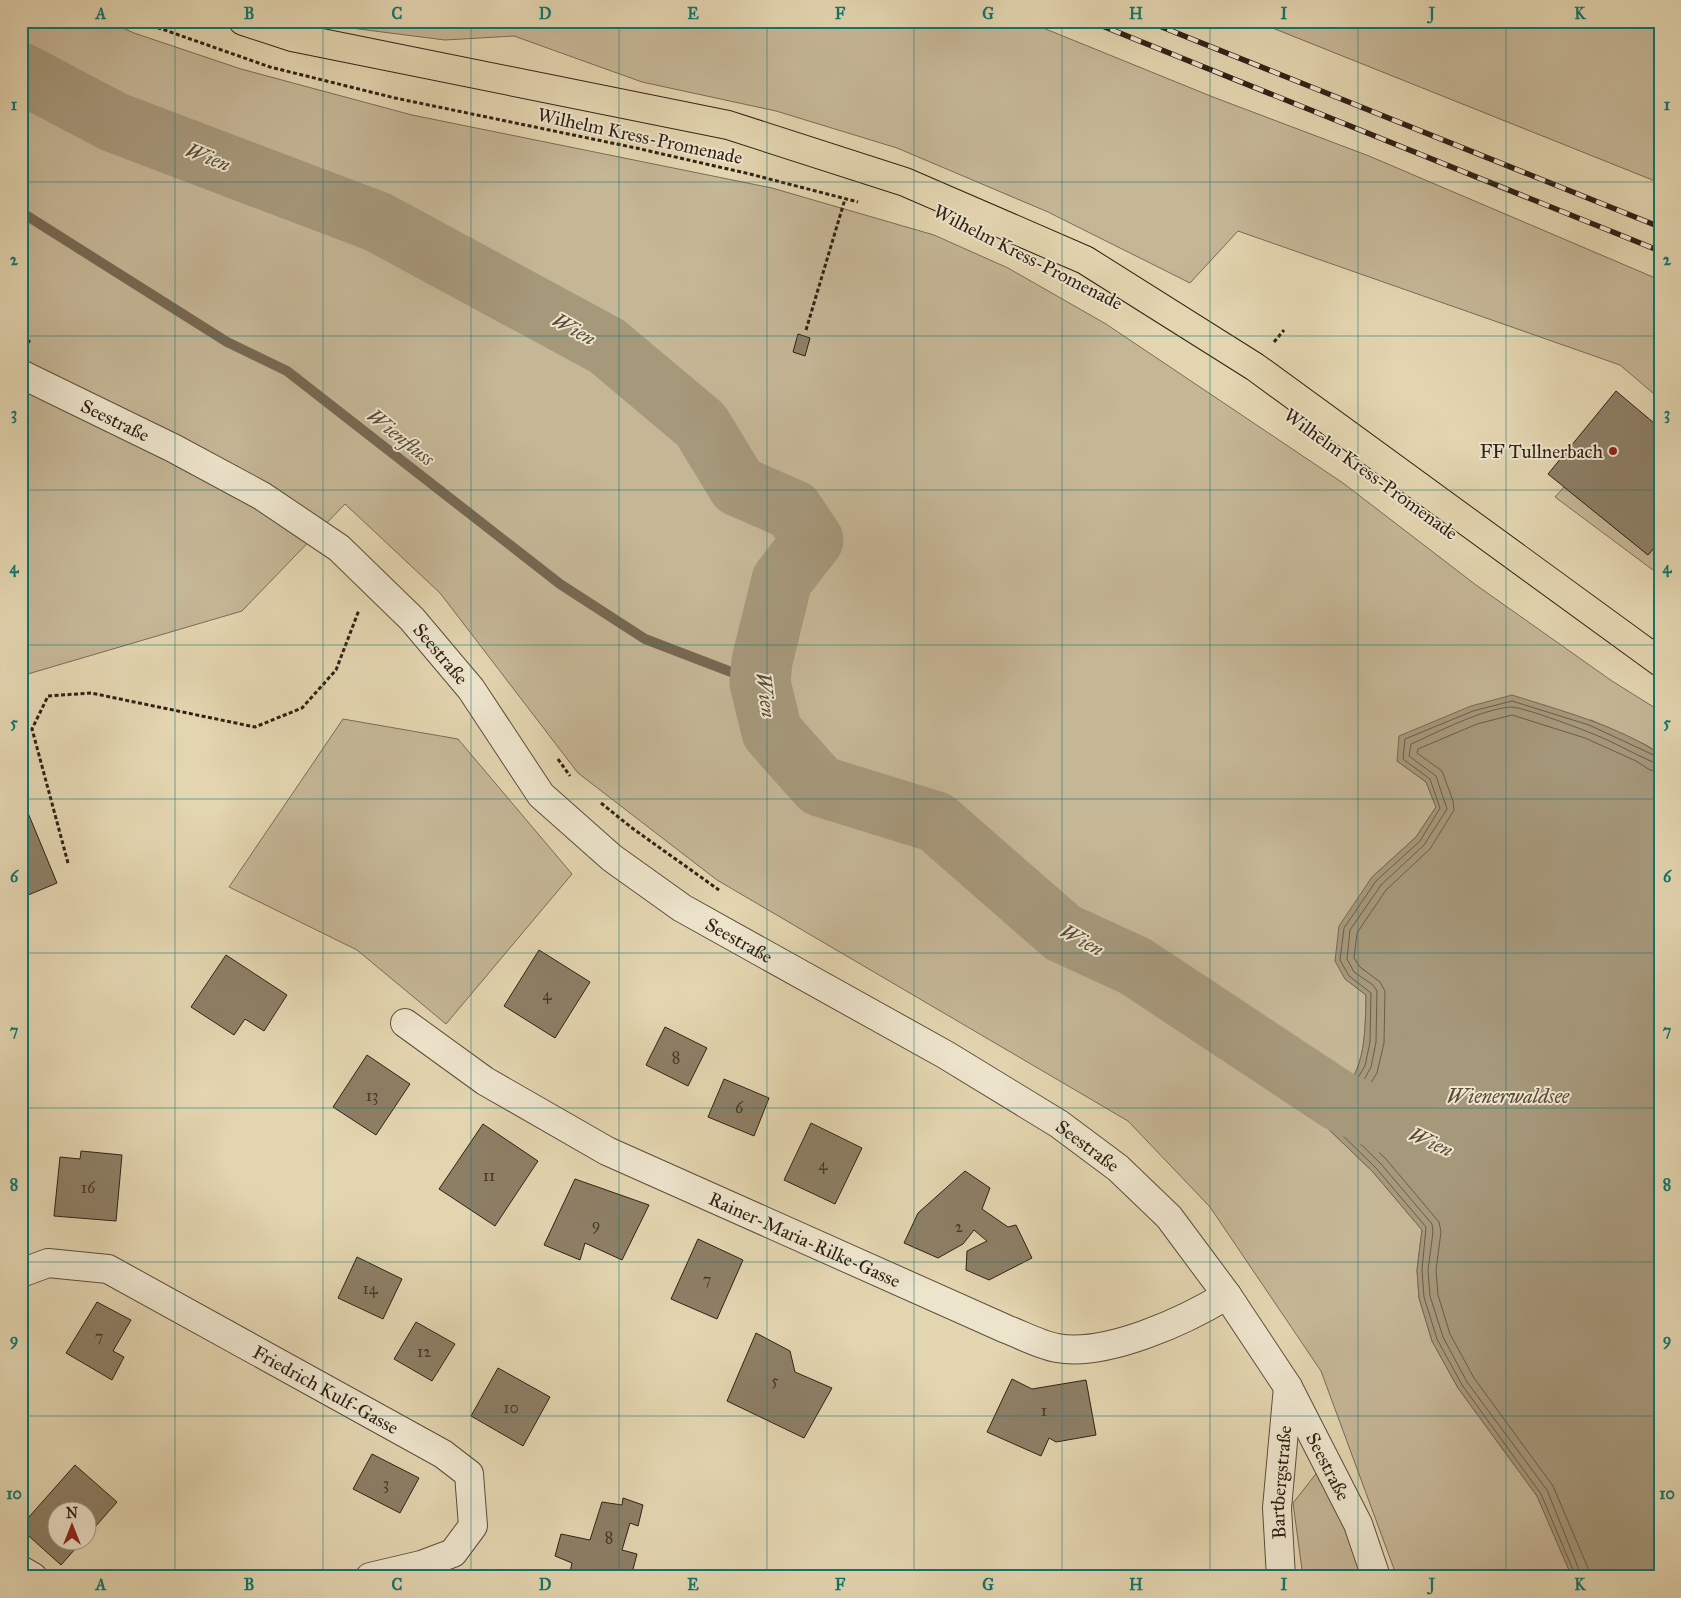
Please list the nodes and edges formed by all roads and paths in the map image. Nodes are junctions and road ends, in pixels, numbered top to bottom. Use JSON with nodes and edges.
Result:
{"nodes":[{"id":1,"x":139,"y":21,"type":"edge"},
{"id":2,"x":243,"y":21,"type":"edge"},
{"id":3,"x":845,"y":199,"type":"junction"},
{"id":4,"x":864,"y":204,"type":"dead end"},
{"id":5,"x":806,"y":330,"type":"dead end"},
{"id":6,"x":21,"y":336,"type":"edge"},
{"id":7,"x":34,"y":344,"type":"dead end"},
{"id":8,"x":21,"y":374,"type":"edge"},
{"id":9,"x":372,"y":580,"type":"junction"},
{"id":10,"x":1660,"y":662,"type":"edge"},
{"id":11,"x":554,"y":753,"type":"dead end"},
{"id":12,"x":570,"y":778,"type":"dead end"},
{"id":13,"x":593,"y":797,"type":"dead end"},
{"id":14,"x":68,"y":863,"type":"dead end"},
{"id":15,"x":722,"y":892,"type":"dead end"},
{"id":16,"x":405,"y":1023,"type":"dead end"},
{"id":17,"x":21,"y":1273,"type":"edge"},
{"id":18,"x":1227,"y":1295,"type":"junction"},
{"id":19,"x":1288,"y":1387,"type":"junction"},
{"id":20,"x":21,"y":1570,"type":"edge"},
{"id":21,"x":33,"y":1577,"type":"edge"},
{"id":22,"x":370,"y":1577,"type":"edge"},
{"id":23,"x":1281,"y":1577,"type":"edge"},
{"id":24,"x":1376,"y":1577,"type":"edge"}],
"edges":[{"from":1,"to":3,"type":"path","name":"Wilhelm Kress-Promenade"},
{"from":2,"to":10,"type":"main road"},
{"from":3,"to":4,"type":"path","name":"Wilhelm Kress-Promenade"},
{"from":3,"to":5,"type":"path"},
{"from":6,"to":7,"type":"path"},
{"from":8,"to":9,"type":"street","name":"Seestraße"},
{"from":9,"to":14,"type":"path"},
{"from":9,"to":18,"type":"street","name":"Seestraße"},
{"from":11,"to":12,"type":"path"},
{"from":13,"to":15,"type":"path"},
{"from":16,"to":18,"type":"street","name":"Rainer-Maria-Rilke-Gasse"},
{"from":17,"to":22,"type":"street","name":"Friedrich Kulf-Gasse"},
{"from":18,"to":19,"type":"street","name":"Seestraße"},
{"from":19,"to":23,"type":"street","name":"Bartbergstraße"},
{"from":19,"to":24,"type":"street","name":"Seestraße"},
{"from":20,"to":21,"type":"street"}]}
